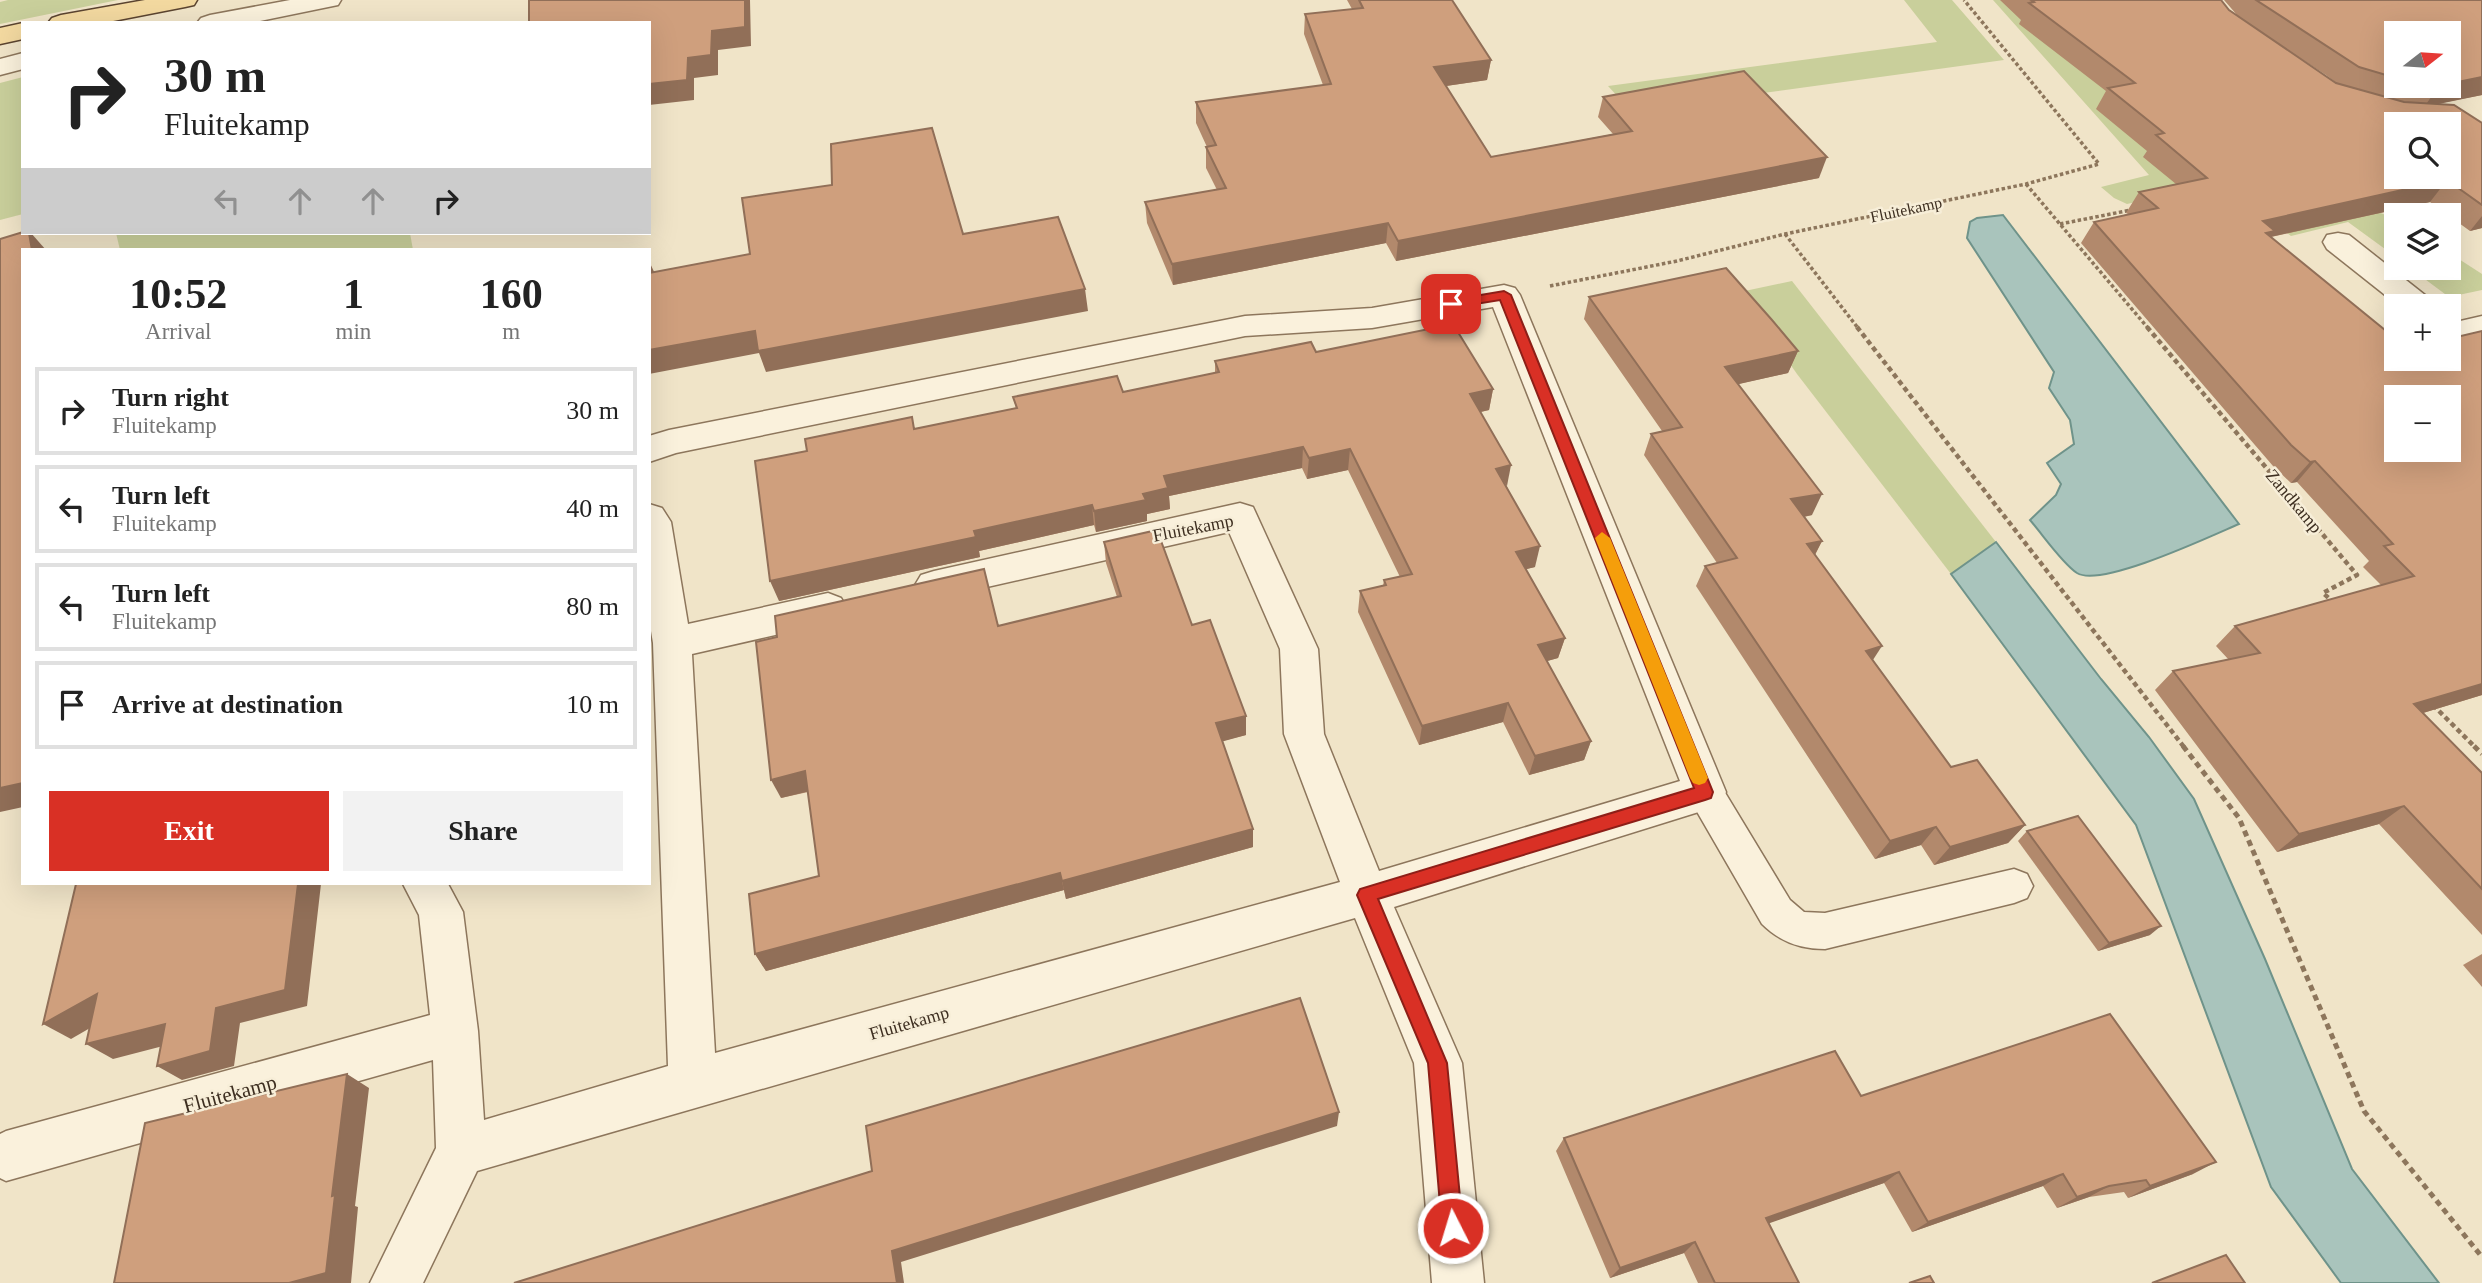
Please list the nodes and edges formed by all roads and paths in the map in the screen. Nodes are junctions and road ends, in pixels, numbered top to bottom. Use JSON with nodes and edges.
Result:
{"nodes":[{"id":1,"x":185,"y":0,"type":"edge"},
{"id":2,"x":330,"y":0,"type":"edge"},
{"id":3,"x":1964,"y":0,"type":"edge"},
{"id":4,"x":72,"y":21,"type":"edge"},
{"id":5,"x":220,"y":21,"type":"edge"},
{"id":6,"x":21,"y":31,"type":"edge"},
{"id":7,"x":0,"y":36,"type":"edge"},
{"id":8,"x":21,"y":62,"type":"edge"},
{"id":9,"x":0,"y":67,"type":"edge"},
{"id":10,"x":2026,"y":184,"type":"junction"},
{"id":11,"x":2139,"y":208,"type":"edge"},
{"id":12,"x":2060,"y":224,"type":"junction"},
{"id":13,"x":1785,"y":233,"type":"junction"},
{"id":14,"x":2338,"y":242,"type":"dead end"},
{"id":15,"x":2404,"y":294,"type":"edge"},
{"id":16,"x":1504,"y":295,"type":"junction"},
{"id":17,"x":2482,"y":326,"type":"edge"},
{"id":18,"x":2461,"y":331,"type":"edge"},
{"id":19,"x":651,"y":449,"type":"edge"},
{"id":20,"x":651,"y":520,"type":"edge"},
{"id":21,"x":902,"y":592,"type":"edge"},
{"id":22,"x":862,"y":601,"type":"edge"},
{"id":23,"x":2333,"y":602,"type":"edge"},
{"id":24,"x":673,"y":643,"type":"junction"},
{"id":25,"x":2426,"y":697,"type":"edge"},
{"id":26,"x":2482,"y":754,"type":"edge"},
{"id":27,"x":1705,"y":792,"type":"junction"},
{"id":28,"x":426,"y":885,"type":"edge"},
{"id":29,"x":2014,"y":886,"type":"dead end"},
{"id":30,"x":1367,"y":895,"type":"junction"},
{"id":31,"x":455,"y":1031,"type":"junction"},
{"id":32,"x":693,"y":1083,"type":"junction"},
{"id":33,"x":2,"y":1151,"type":"edge"},
{"id":34,"x":461,"y":1151,"type":"junction"},
{"id":35,"x":2482,"y":1257,"type":"edge"},
{"id":36,"x":396,"y":1283,"type":"edge"},
{"id":37,"x":1458,"y":1283,"type":"edge"}],
"edges":[{"from":1,"to":4,"type":"main road"},
{"from":2,"to":5,"type":"street"},
{"from":3,"to":10,"type":"path","name":"Fluitekamp"},
{"from":6,"to":7,"type":"main road"},
{"from":8,"to":9,"type":"street"},
{"from":10,"to":12,"type":"path","name":"Zandkamp"},
{"from":10,"to":13,"type":"path","name":"Fluitekamp"},
{"from":11,"to":12,"type":"path"},
{"from":12,"to":23,"type":"path","name":"Zandkamp"},
{"from":13,"to":16,"type":"path","name":"Fluitekamp"},
{"from":13,"to":35,"type":"path"},
{"from":14,"to":15,"type":"street"},
{"from":16,"to":19,"type":"street"},
{"from":16,"to":27,"type":"street"},
{"from":17,"to":18,"type":"street"},
{"from":20,"to":24,"type":"street"},
{"from":21,"to":30,"type":"street","name":"Fluitekamp"},
{"from":22,"to":24,"type":"street"},
{"from":24,"to":32,"type":"street"},
{"from":25,"to":26,"type":"path"},
{"from":27,"to":29,"type":"lane"},
{"from":27,"to":30,"type":"street","name":"Fluitekamp"},
{"from":28,"to":31,"type":"street"},
{"from":30,"to":32,"type":"street","name":"Fluitekamp"},
{"from":30,"to":37,"type":"street","name":"Fluitekamp"},
{"from":31,"to":33,"type":"street","name":"Fluitekamp"},
{"from":31,"to":34,"type":"street"},
{"from":32,"to":34,"type":"street","name":"Fluitekamp"},
{"from":34,"to":36,"type":"street"}]}
